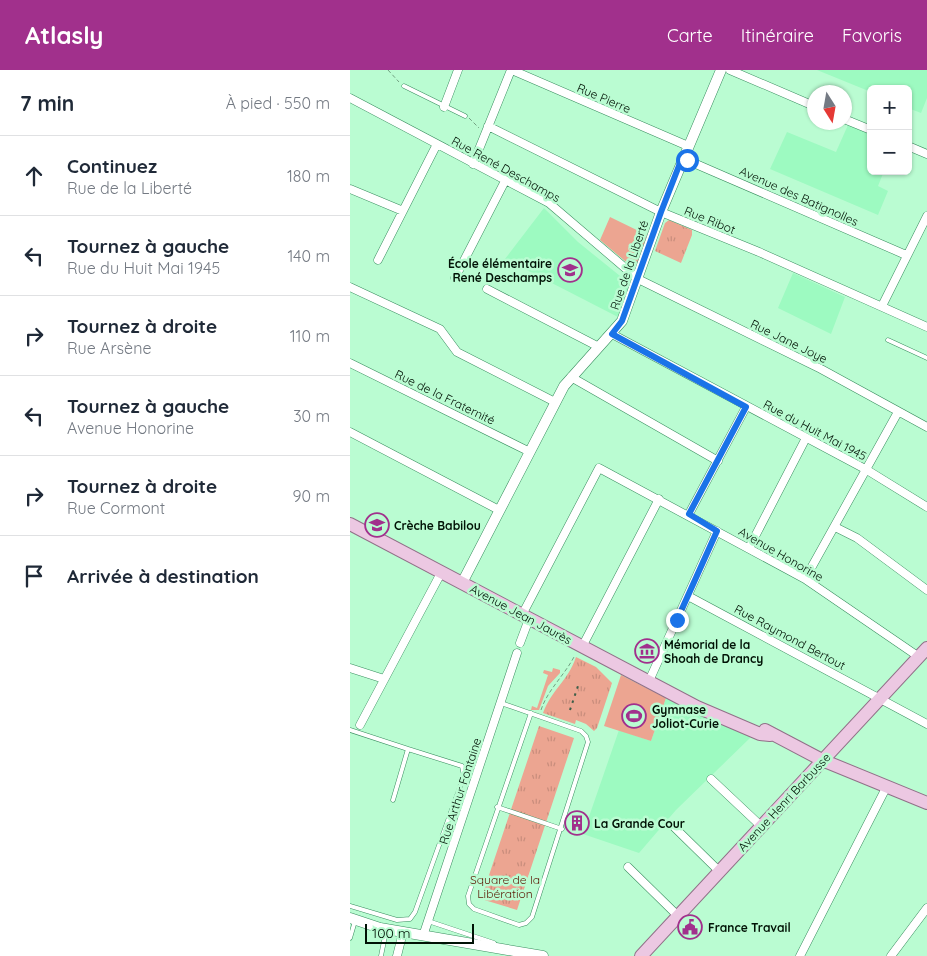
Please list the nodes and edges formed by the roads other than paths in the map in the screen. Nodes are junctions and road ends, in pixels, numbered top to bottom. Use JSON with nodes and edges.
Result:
{"nodes":[{"id":1,"x":458,"y":70,"type":"edge"},
{"id":2,"x":511,"y":70,"type":"edge"},
{"id":3,"x":721,"y":70,"type":"edge"},
{"id":4,"x":730,"y":70,"type":"edge"},
{"id":5,"x":404,"y":86,"type":"road end"},
{"id":6,"x":350,"y":98,"type":"edge"},
{"id":7,"x":807,"y":103,"type":"edge"},
{"id":8,"x":444,"y":106,"type":"junction"},
{"id":9,"x":466,"y":116,"type":"road end"},
{"id":10,"x":852,"y":122,"type":"edge"},
{"id":11,"x":867,"y":128,"type":"edge"},
{"id":12,"x":487,"y":129,"type":"junction"},
{"id":13,"x":437,"y":144,"type":"junction"},
{"id":14,"x":688,"y":146,"type":"junction"},
{"id":15,"x":912,"y":148,"type":"edge"},
{"id":16,"x":927,"y":154,"type":"edge"},
{"id":17,"x":682,"y":158,"type":"junction"},
{"id":18,"x":474,"y":164,"type":"junction"},
{"id":19,"x":505,"y":181,"type":"junction"},
{"id":20,"x":350,"y":189,"type":"edge"},
{"id":21,"x":403,"y":211,"type":"junction"},
{"id":22,"x":661,"y":212,"type":"junction"},
{"id":23,"x":927,"y":216,"type":"edge"},
{"id":24,"x":906,"y":256,"type":"junction"},
{"id":25,"x":378,"y":260,"type":"dead end"},
{"id":26,"x":455,"y":278,"type":"dead end"},
{"id":27,"x":638,"y":279,"type":"junction"},
{"id":28,"x":350,"y":286,"type":"edge"},
{"id":29,"x":487,"y":289,"type":"dead end"},
{"id":30,"x":882,"y":306,"type":"junction"},
{"id":31,"x":927,"y":327,"type":"edge"},
{"id":32,"x":612,"y":334,"type":"junction"},
{"id":33,"x":888,"y":340,"type":"dead end"},
{"id":34,"x":599,"y":347,"type":"junction"},
{"id":35,"x":927,"y":358,"type":"edge"},
{"id":36,"x":350,"y":363,"type":"edge"},
{"id":37,"x":571,"y":377,"type":"junction"},
{"id":38,"x":555,"y":402,"type":"junction"},
{"id":39,"x":746,"y":407,"type":"junction"},
{"id":40,"x":898,"y":412,"type":"junction"},
{"id":41,"x":927,"y":427,"type":"edge"},
{"id":42,"x":350,"y":432,"type":"edge"},
{"id":43,"x":806,"y":438,"type":"junction"},
{"id":44,"x":530,"y":452,"type":"junction"},
{"id":45,"x":718,"y":461,"type":"junction"},
{"id":46,"x":867,"y":470,"type":"junction"},
{"id":47,"x":659,"y":499,"type":"junction"},
{"id":48,"x":927,"y":507,"type":"edge"},
{"id":49,"x":499,"y":510,"type":"junction"},
{"id":50,"x":689,"y":514,"type":"junction"},
{"id":51,"x":350,"y":524,"type":"edge"},
{"id":52,"x":835,"y":527,"type":"junction"},
{"id":53,"x":717,"y":531,"type":"junction"},
{"id":54,"x":749,"y":548,"type":"junction"},
{"id":55,"x":441,"y":573,"type":"junction"},
{"id":56,"x":805,"y":578,"type":"junction"},
{"id":57,"x":462,"y":582,"type":"junction"},
{"id":58,"x":927,"y":590,"type":"edge"},
{"id":59,"x":688,"y":596,"type":"junction"},
{"id":60,"x":525,"y":617,"type":"junction"},
{"id":61,"x":520,"y":643,"type":"dead end"},
{"id":62,"x":582,"y":647,"type":"junction"},
{"id":63,"x":517,"y":653,"type":"dead end"},
{"id":64,"x":923,"y":653,"type":"edge"},
{"id":65,"x":350,"y":668,"type":"edge"},
{"id":66,"x":384,"y":679,"type":"junction"},
{"id":67,"x":649,"y":681,"type":"junction"},
{"id":68,"x":880,"y":698,"type":"junction"},
{"id":69,"x":501,"y":703,"type":"junction"},
{"id":70,"x":530,"y":713,"type":"junction"},
{"id":71,"x":927,"y":724,"type":"edge"},
{"id":72,"x":360,"y":725,"type":"dead end"},
{"id":73,"x":350,"y":730,"type":"edge"},
{"id":74,"x":408,"y":749,"type":"junction"},
{"id":75,"x":822,"y":760,"type":"junction"},
{"id":76,"x":711,"y":779,"type":"dead end"},
{"id":77,"x":887,"y":786,"type":"junction"},
{"id":78,"x":393,"y":800,"type":"dead end"},
{"id":79,"x":927,"y":803,"type":"edge"},
{"id":80,"x":497,"y":807,"type":"junction"},
{"id":81,"x":672,"y":825,"type":"dead end"},
{"id":82,"x":761,"y":826,"type":"junction"},
{"id":83,"x":562,"y":828,"type":"junction"},
{"id":84,"x":628,"y":867,"type":"dead end"},
{"id":85,"x":719,"y":871,"type":"junction"},
{"id":86,"x":350,"y":906,"type":"edge"},
{"id":87,"x":927,"y":908,"type":"edge"},
{"id":88,"x":678,"y":916,"type":"junction"},
{"id":89,"x":353,"y":919,"type":"edge"},
{"id":90,"x":428,"y":921,"type":"junction"},
{"id":91,"x":387,"y":929,"type":"junction"},
{"id":92,"x":403,"y":932,"type":"junction"},
{"id":93,"x":423,"y":936,"type":"junction"},
{"id":94,"x":350,"y":938,"type":"edge"},
{"id":95,"x":522,"y":953,"type":"junction"},
{"id":96,"x":381,"y":956,"type":"edge"},
{"id":97,"x":397,"y":956,"type":"edge"},
{"id":98,"x":543,"y":956,"type":"edge"},
{"id":99,"x":641,"y":956,"type":"edge"},
{"id":100,"x":800,"y":956,"type":"edge"},
{"id":101,"x":891,"y":956,"type":"edge"}],
"edges":[{"from":1,"to":8,"type":"street"},
{"from":2,"to":12,"type":"street"},
{"from":2,"to":14,"type":"street","name":"Rue Pierre"},
{"from":3,"to":14,"type":"street","name":"Rue de la Liberté"},
{"from":4,"to":7,"type":"street"},
{"from":5,"to":8,"type":"lane"},
{"from":6,"to":13,"type":"street","name":"Rue René Deschamps"},
{"from":8,"to":9,"type":"lane"},
{"from":10,"to":11,"type":"street"},
{"from":12,"to":18,"type":"street"},
{"from":12,"to":22,"type":"street","name":"Rue Ribot"},
{"from":13,"to":18,"type":"street","name":"Rue René Deschamps"},
{"from":13,"to":21,"type":"street"},
{"from":14,"to":17,"type":"street","name":"Rue de la Liberté"},
{"from":15,"to":16,"type":"street"},
{"from":17,"to":22,"type":"street","name":"Rue de la Liberté"},
{"from":17,"to":24,"type":"street","name":"Avenue des Batignolles"},
{"from":18,"to":19,"type":"street","name":"Rue René Deschamps"},
{"from":19,"to":26,"type":"street"},
{"from":19,"to":27,"type":"street","name":"Rue René Deschamps"},
{"from":20,"to":21,"type":"street"},
{"from":21,"to":25,"type":"street"},
{"from":22,"to":27,"type":"street","name":"Rue de la Liberté"},
{"from":22,"to":30,"type":"street","name":"Rue Ribot"},
{"from":23,"to":24,"type":"street"},
{"from":24,"to":30,"type":"street"},
{"from":27,"to":32,"type":"street","name":"Rue de la Liberté"},
{"from":27,"to":40,"type":"street","name":"Rue Jane Joye"},
{"from":28,"to":38,"type":"street"},
{"from":29,"to":34,"type":"street"},
{"from":30,"to":31,"type":"street","name":"Rue Ribot"},
{"from":32,"to":34,"type":"street","name":"Rue de la Liberté"},
{"from":32,"to":39,"type":"street","name":"Rue du Huit Mai 1945"},
{"from":33,"to":35,"type":"lane"},
{"from":34,"to":37,"type":"street","name":"Rue de la Liberté"},
{"from":36,"to":44,"type":"street","name":"Rue de la Fraternité"},
{"from":37,"to":38,"type":"street","name":"Rue de la Liberté"},
{"from":37,"to":45,"type":"street"},
{"from":38,"to":44,"type":"street","name":"Rue de la Liberté"},
{"from":39,"to":43,"type":"street","name":"Rue du Huit Mai 1945"},
{"from":39,"to":45,"type":"street"},
{"from":40,"to":41,"type":"street","name":"Rue Jane Joye"},
{"from":40,"to":46,"type":"street"},
{"from":42,"to":49,"type":"street"},
{"from":43,"to":46,"type":"street","name":"Rue du Huit Mai 1945"},
{"from":43,"to":54,"type":"street"},
{"from":44,"to":49,"type":"street","name":"Rue de la Liberté"},
{"from":45,"to":50,"type":"street"},
{"from":46,"to":48,"type":"street","name":"Rue du Huit Mai 1945"},
{"from":46,"to":52,"type":"street"},
{"from":47,"to":50,"type":"street","name":"Avenue Honorine"},
{"from":47,"to":60,"type":"street","name":"Avenue Honorine"},
{"from":47,"to":62,"type":"street"},
{"from":49,"to":57,"type":"street","name":"Rue de la Liberté"},
{"from":50,"to":53,"type":"street","name":"Avenue Honorine"},
{"from":51,"to":55,"type":"main road","name":"Avenue Jean Jaurès"},
{"from":52,"to":56,"type":"street"},
{"from":52,"to":58,"type":"street"},
{"from":53,"to":54,"type":"street","name":"Avenue Honorine"},
{"from":53,"to":59,"type":"street"},
{"from":54,"to":56,"type":"street","name":"Avenue Honorine"},
{"from":55,"to":57,"type":"main road","name":"Avenue Jean Jaurès"},
{"from":55,"to":66,"type":"street"},
{"from":56,"to":64,"type":"street","name":"Avenue Honorine"},
{"from":57,"to":60,"type":"main road","name":"Avenue Jean Jaurès"},
{"from":59,"to":67,"type":"street"},
{"from":59,"to":68,"type":"street","name":"Rue Raymond Bertout"},
{"from":60,"to":61,"type":"street"},
{"from":60,"to":62,"type":"main road","name":"Avenue Jean Jaurès"},
{"from":62,"to":67,"type":"main road","name":"Avenue Jean Jaurès"},
{"from":63,"to":69,"type":"street","name":"Rue Arthur Fontaine"},
{"from":64,"to":68,"type":"main road","name":"Avenue Henri Barbusse"},
{"from":65,"to":66,"type":"street"},
{"from":66,"to":72,"type":"street"},
{"from":67,"to":75,"type":"main road","name":"Avenue Jean Jaurès"},
{"from":68,"to":71,"type":"street","name":"Rue Raymond Bertout"},
{"from":68,"to":75,"type":"main road","name":"Avenue Henri Barbusse"},
{"from":69,"to":70,"type":"lane"},
{"from":69,"to":90,"type":"street","name":"Rue Arthur Fontaine"},
{"from":70,"to":80,"type":"lane"},
{"from":70,"to":83,"type":"lane"},
{"from":73,"to":74,"type":"lane"},
{"from":74,"to":78,"type":"lane"},
{"from":74,"to":86,"type":"lane"},
{"from":75,"to":77,"type":"main road","name":"Avenue Jean Jaurès"},
{"from":75,"to":82,"type":"main road","name":"Avenue Henri Barbusse"},
{"from":76,"to":82,"type":"street"},
{"from":77,"to":79,"type":"main road"},
{"from":77,"to":100,"type":"street"},
{"from":80,"to":83,"type":"lane"},
{"from":80,"to":83,"type":"lane"},
{"from":81,"to":85,"type":"street"},
{"from":82,"to":85,"type":"main road","name":"Avenue Henri Barbusse"},
{"from":84,"to":88,"type":"street"},
{"from":85,"to":88,"type":"main road","name":"Avenue Henri Barbusse"},
{"from":87,"to":101,"type":"street"},
{"from":88,"to":99,"type":"main road","name":"Avenue Henri Barbusse"},
{"from":89,"to":91,"type":"street"},
{"from":89,"to":94,"type":"lane"},
{"from":90,"to":93,"type":"street","name":"Rue Arthur Fontaine"},
{"from":90,"to":95,"type":"lane"},
{"from":91,"to":92,"type":"street"},
{"from":91,"to":96,"type":"lane"},
{"from":92,"to":93,"type":"street"},
{"from":92,"to":97,"type":"street"},
{"from":93,"to":95,"type":"street"},
{"from":95,"to":98,"type":"street"}]}
